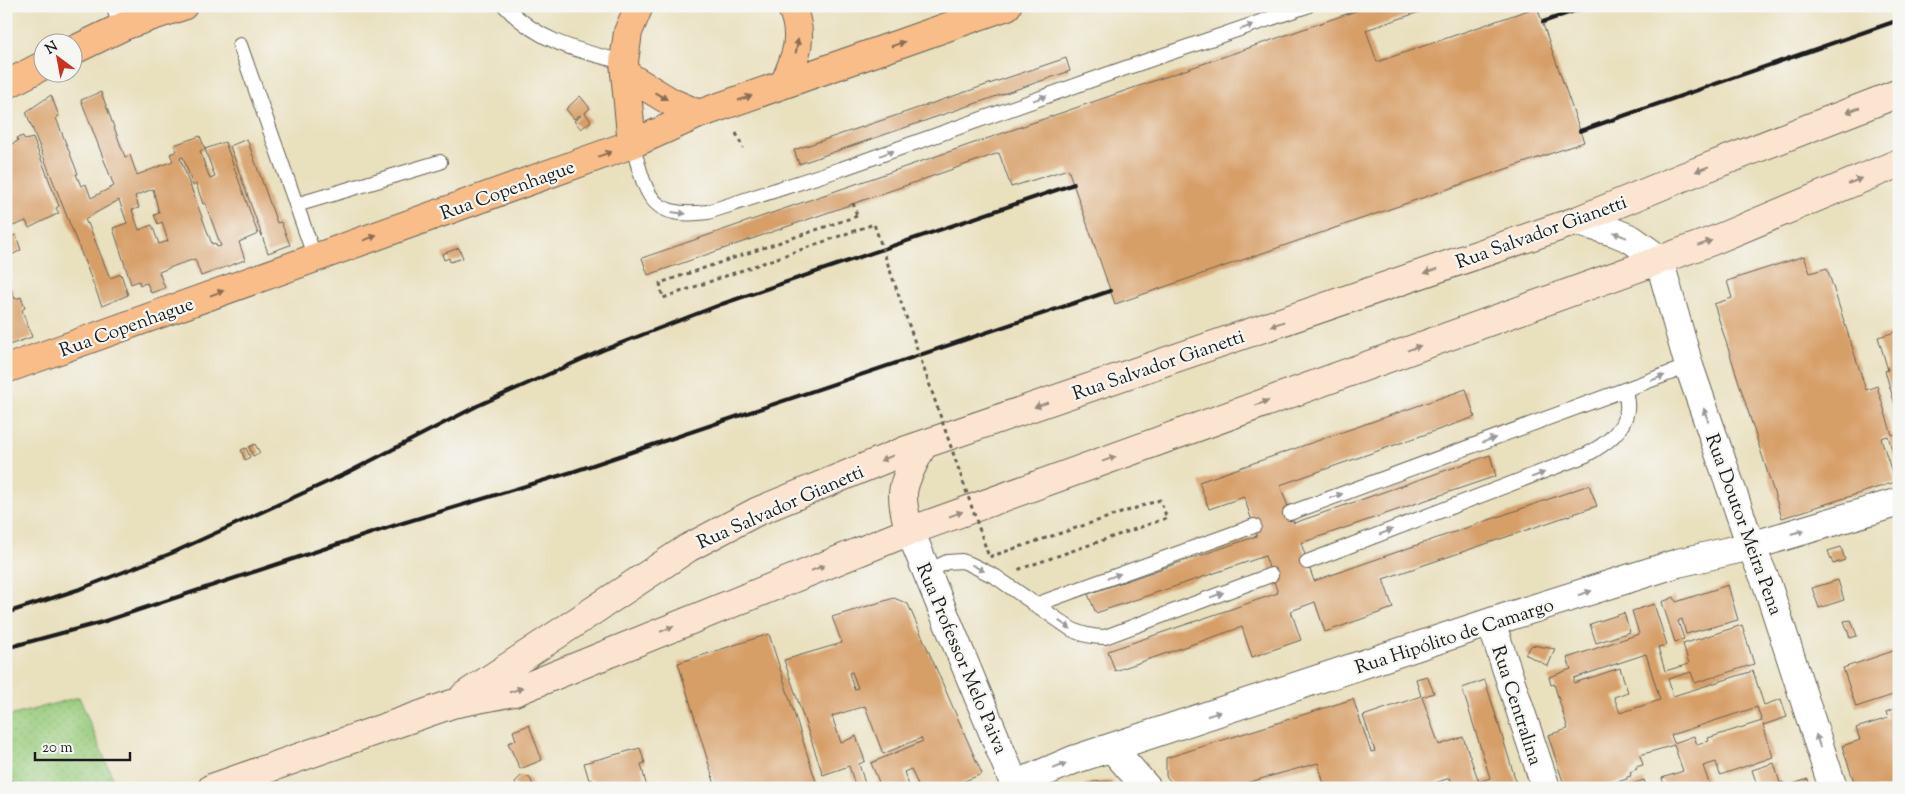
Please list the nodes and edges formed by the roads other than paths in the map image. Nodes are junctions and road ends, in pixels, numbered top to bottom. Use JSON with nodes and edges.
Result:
{"nodes":[{"id":1,"x":183,"y":6,"type":"edge"},
{"id":2,"x":505,"y":6,"type":"edge"},
{"id":3,"x":639,"y":6,"type":"edge"},
{"id":4,"x":791,"y":6,"type":"edge"},
{"id":5,"x":1007,"y":6,"type":"edge"},
{"id":6,"x":1307,"y":6,"type":"edge"},
{"id":7,"x":123,"y":15,"type":"edge"},
{"id":8,"x":82,"y":44,"type":"edge"},
{"id":9,"x":240,"y":45,"type":"dead end"},
{"id":10,"x":625,"y":68,"type":"junction"},
{"id":11,"x":32,"y":71,"type":"edge"},
{"id":12,"x":784,"y":84,"type":"junction"},
{"id":13,"x":6,"y":85,"type":"edge"},
{"id":14,"x":1899,"y":93,"type":"edge"},
{"id":15,"x":699,"y":114,"type":"junction"},
{"id":16,"x":632,"y":144,"type":"junction"},
{"id":17,"x":440,"y":162,"type":"dead end"},
{"id":18,"x":1899,"y":163,"type":"edge"},
{"id":19,"x":296,"y":205,"type":"junction"},
{"id":20,"x":1576,"y":221,"type":"junction"},
{"id":21,"x":315,"y":258,"type":"junction"},
{"id":22,"x":1659,"y":260,"type":"junction"},
{"id":23,"x":1689,"y":366,"type":"junction"},
{"id":24,"x":6,"y":369,"type":"edge"},
{"id":25,"x":1625,"y":390,"type":"junction"},
{"id":26,"x":923,"y":445,"type":"junction"},
{"id":27,"x":1899,"y":502,"type":"edge"},
{"id":28,"x":1290,"y":513,"type":"dead end"},
{"id":29,"x":1254,"y":526,"type":"dead end"},
{"id":30,"x":910,"y":531,"type":"junction"},
{"id":31,"x":1751,"y":546,"type":"junction"},
{"id":32,"x":1307,"y":562,"type":"dead end"},
{"id":33,"x":926,"y":572,"type":"junction"},
{"id":34,"x":1271,"y":575,"type":"dead end"},
{"id":35,"x":1035,"y":605,"type":"junction"},
{"id":36,"x":1491,"y":622,"type":"junction"},
{"id":37,"x":452,"y":704,"type":"junction"},
{"id":38,"x":1112,"y":748,"type":"junction"},
{"id":39,"x":1015,"y":786,"type":"edge"},
{"id":40,"x":212,"y":788,"type":"edge"},
{"id":41,"x":1147,"y":788,"type":"edge"},
{"id":42,"x":1546,"y":788,"type":"edge"},
{"id":43,"x":1833,"y":788,"type":"edge"}],
"edges":[{"from":1,"to":7,"type":"main road"},
{"from":2,"to":10,"type":"lane"},
{"from":3,"to":10,"type":"main road"},
{"from":12,"to":4,"type":"main road","one_way":true},
{"from":12,"to":5,"type":"main road","name":"Rua Copenhague","one_way":true},
{"from":16,"to":6,"type":"lane","one_way":true},
{"from":7,"to":8,"type":"main road"},
{"from":9,"to":19,"type":"lane"},
{"from":10,"to":15,"type":"main road","one_way":true},
{"from":10,"to":16,"type":"main road"},
{"from":11,"to":13,"type":"main road"},
{"from":15,"to":12,"type":"main road","name":"Rua Copenhague","one_way":true},
{"from":14,"to":20,"type":"main road","name":"Rua Salvador Gianetti","one_way":true},
{"from":15,"to":16,"type":"main road","name":"Rua Copenhague"},
{"from":21,"to":16,"type":"main road","name":"Rua Copenhague","one_way":true},
{"from":17,"to":19,"type":"lane"},
{"from":22,"to":18,"type":"main road","name":"Rua Salvador Gianetti","one_way":true},
{"from":19,"to":21,"type":"lane"},
{"from":22,"to":20,"type":"street","one_way":true},
{"from":20,"to":26,"type":"main road","name":"Rua Salvador Gianetti","one_way":true},
{"from":24,"to":21,"type":"main road","name":"Rua Copenhague","one_way":true},
{"from":22,"to":23,"type":"street","name":"Rua Doutor Meira Pena"},
{"from":30,"to":22,"type":"main road","name":"Rua Salvador Gianetti","one_way":true},
{"from":25,"to":23,"type":"lane","one_way":true},
{"from":31,"to":23,"type":"street","name":"Rua Doutor Meira Pena","one_way":true},
{"from":28,"to":25,"type":"lane","one_way":true},
{"from":32,"to":25,"type":"lane","one_way":true},
{"from":26,"to":30,"type":"main road"},
{"from":26,"to":37,"type":"main road","name":"Rua Salvador Gianetti","one_way":true},
{"from":31,"to":27,"type":"street","name":"Rua Hipólito de Camargo","one_way":true},
{"from":35,"to":29,"type":"lane","one_way":true},
{"from":30,"to":33,"type":"street","name":"Rua Professor Melo Paiva"},
{"from":37,"to":30,"type":"main road","name":"Rua Salvador Gianetti","one_way":true},
{"from":36,"to":31,"type":"street","name":"Rua Hipólito de Camargo","one_way":true},
{"from":43,"to":31,"type":"street","name":"Rua Doutor Meira Pena","one_way":true},
{"from":33,"to":35,"type":"lane","one_way":true},
{"from":33,"to":39,"type":"street","name":"Rua Professor Melo Paiva"},
{"from":35,"to":34,"type":"lane","one_way":true},
{"from":38,"to":36,"type":"street","name":"Rua Hipólito de Camargo","one_way":true},
{"from":36,"to":42,"type":"street","name":"Rua Centralina"},
{"from":37,"to":40,"type":"main road","name":"Rua Salvador Gianetti"},
{"from":39,"to":38,"type":"street","name":"Rua Hipólito de Camargo","one_way":true},
{"from":38,"to":41,"type":"street"}]}
